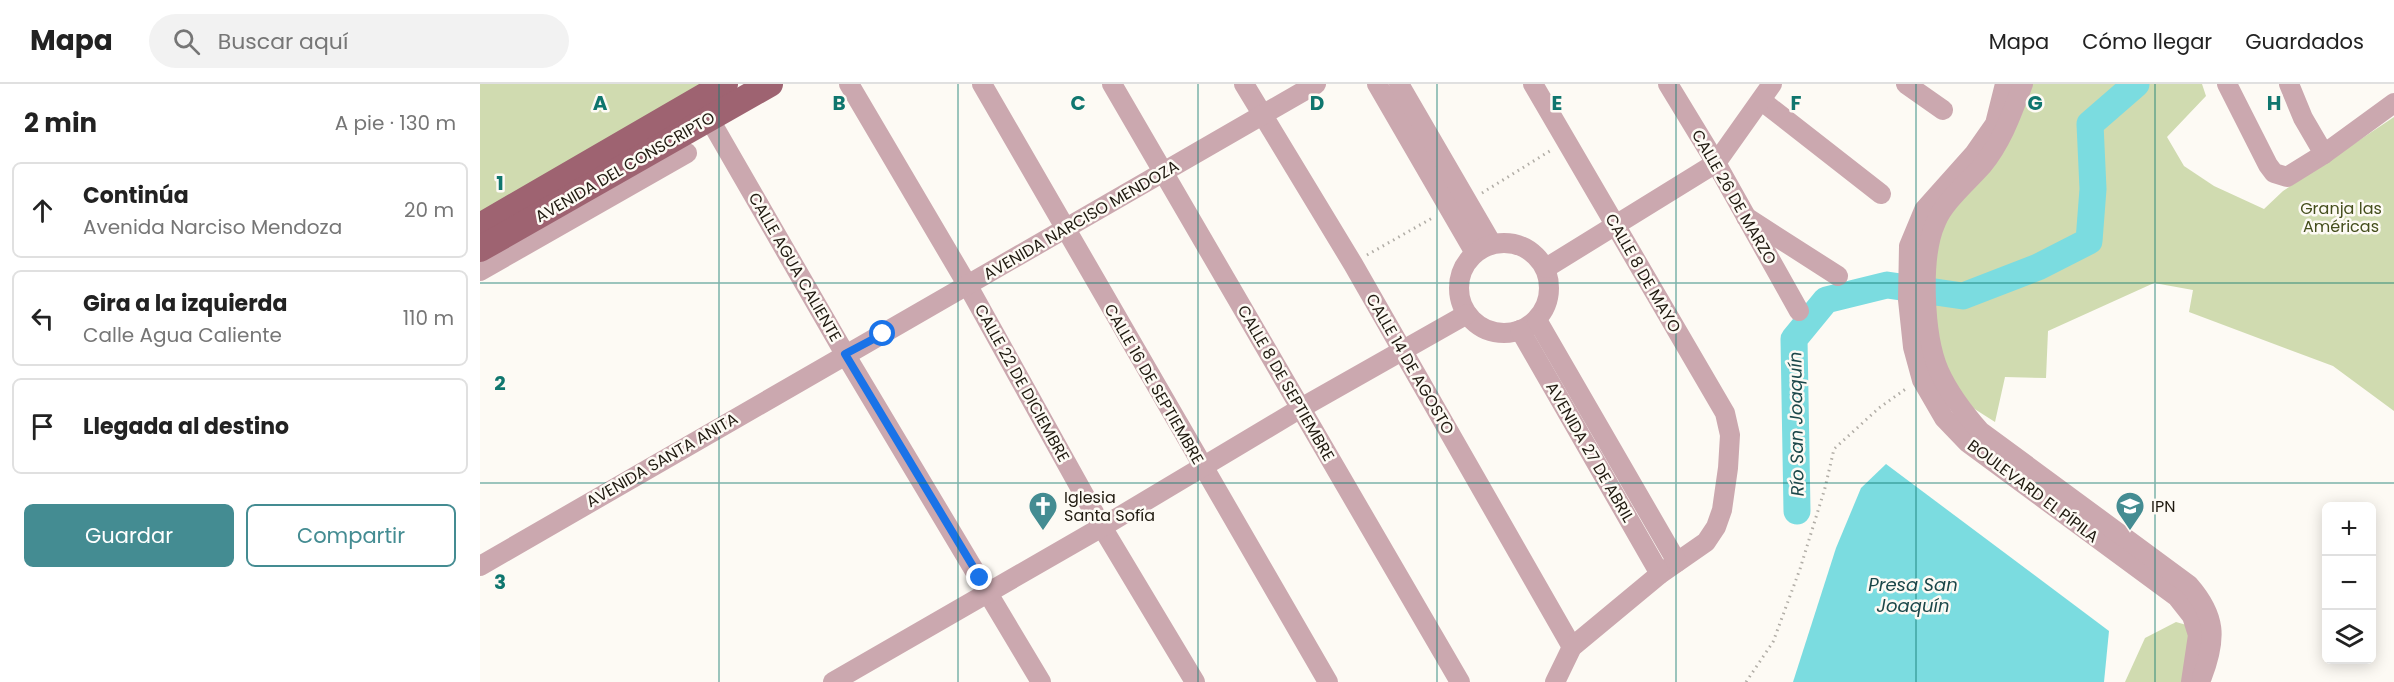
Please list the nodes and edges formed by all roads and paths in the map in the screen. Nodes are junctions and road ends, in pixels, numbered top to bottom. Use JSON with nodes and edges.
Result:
{"nodes":[{"id":1,"x":725,"y":84,"type":"edge"},
{"id":2,"x":770,"y":84,"type":"edge"},
{"id":3,"x":849,"y":84,"type":"edge"},
{"id":4,"x":982,"y":84,"type":"edge"},
{"id":5,"x":1112,"y":84,"type":"edge"},
{"id":6,"x":1244,"y":84,"type":"edge"},
{"id":7,"x":1316,"y":84,"type":"edge"},
{"id":8,"x":1377,"y":84,"type":"edge"},
{"id":9,"x":1399,"y":84,"type":"edge"},
{"id":10,"x":1533,"y":84,"type":"edge"},
{"id":11,"x":1668,"y":84,"type":"edge"},
{"id":12,"x":1772,"y":84,"type":"edge"},
{"id":13,"x":1906,"y":84,"type":"edge"},
{"id":14,"x":2005,"y":84,"type":"edge"},
{"id":15,"x":2023,"y":84,"type":"edge"},
{"id":16,"x":2228,"y":84,"type":"edge"},
{"id":17,"x":2289,"y":84,"type":"edge"},
{"id":18,"x":1762,"y":101,"type":"junction"},
{"id":19,"x":2394,"y":103,"type":"edge"},
{"id":20,"x":704,"y":109,"type":"junction"},
{"id":21,"x":1943,"y":110,"type":"dead end"},
{"id":22,"x":1262,"y":116,"type":"junction"},
{"id":23,"x":1565,"y":140,"type":"junction"},
{"id":24,"x":687,"y":153,"type":"dead end"},
{"id":25,"x":2324,"y":154,"type":"junction"},
{"id":26,"x":1716,"y":163,"type":"junction"},
{"id":27,"x":1164,"y":170,"type":"junction"},
{"id":28,"x":1881,"y":194,"type":"dead end"},
{"id":29,"x":1468,"y":202,"type":"junction"},
{"id":30,"x":1449,"y":209,"type":"junction"},
{"id":31,"x":1743,"y":215,"type":"junction"},
{"id":32,"x":480,"y":226,"type":"edge"},
{"id":33,"x":1616,"y":226,"type":"junction"},
{"id":34,"x":1064,"y":229,"type":"junction"},
{"id":35,"x":1483,"y":248,"type":"junction"},
{"id":36,"x":480,"y":249,"type":"edge"},
{"id":37,"x":1353,"y":264,"type":"junction"},
{"id":38,"x":1546,"y":268,"type":"junction"},
{"id":39,"x":480,"y":271,"type":"edge"},
{"id":40,"x":1838,"y":276,"type":"dead end"},
{"id":41,"x":1916,"y":277,"type":"junction"},
{"id":42,"x":968,"y":286,"type":"junction"},
{"id":43,"x":1917,"y":300,"type":"junction"},
{"id":44,"x":1799,"y":311,"type":"dead end"},
{"id":45,"x":1467,"y":314,"type":"junction"},
{"id":46,"x":1537,"y":320,"type":"junction"},
{"id":47,"x":1520,"y":330,"type":"junction"},
{"id":48,"x":1402,"y":351,"type":"junction"},
{"id":49,"x":845,"y":354,"type":"junction"},
{"id":50,"x":1905,"y":389,"type":"dead end"},
{"id":51,"x":1301,"y":408,"type":"junction"},
{"id":52,"x":1202,"y":467,"type":"junction"},
{"id":53,"x":1102,"y":528,"type":"junction"},
{"id":54,"x":1677,"y":562,"type":"junction"},
{"id":55,"x":480,"y":567,"type":"edge"},
{"id":56,"x":1660,"y":574,"type":"junction"},
{"id":57,"x":988,"y":592,"type":"junction"},
{"id":58,"x":1572,"y":647,"type":"junction"},
{"id":59,"x":844,"y":679,"type":"edge"},
{"id":60,"x":1041,"y":682,"type":"edge"},
{"id":61,"x":1195,"y":682,"type":"edge"},
{"id":62,"x":1328,"y":682,"type":"edge"},
{"id":63,"x":1460,"y":682,"type":"edge"},
{"id":64,"x":1555,"y":682,"type":"edge"},
{"id":65,"x":1746,"y":682,"type":"edge"},
{"id":66,"x":2191,"y":682,"type":"edge"},
{"id":67,"x":2200,"y":682,"type":"edge"}],
"edges":[{"from":1,"to":20,"type":"main road","name":"AVENIDA DEL CONSCRIPTO"},
{"from":2,"to":20,"type":"main road","name":"AVENIDA DEL CONSCRIPTO"},
{"from":3,"to":42,"type":"street","name":"CALLE 22 DE DICIEMBRE"},
{"from":4,"to":34,"type":"street","name":"CALLE 16 DE SEPTIEMBRE"},
{"from":5,"to":27,"type":"street","name":"CALLE 8 DE SEPTIEMBRE"},
{"from":6,"to":22,"type":"street","name":"CALLE 14 DE AGOSTO"},
{"from":7,"to":22,"type":"street","name":"AVENIDA NARCISO MENDOZA"},
{"from":8,"to":30,"type":"street"},
{"from":9,"to":29,"type":"street"},
{"from":10,"to":23,"type":"street","name":"CALLE 8 DE MAYO"},
{"from":11,"to":26,"type":"street","name":"CALLE 26 DE MARZO"},
{"from":12,"to":18,"type":"street"},
{"from":13,"to":21,"type":"street"},
{"from":14,"to":41,"type":"street","name":"BOULEVARD EL PÍPILA"},
{"from":15,"to":41,"type":"street","name":"BOULEVARD EL PÍPILA"},
{"from":16,"to":25,"type":"street"},
{"from":17,"to":25,"type":"street"},
{"from":18,"to":26,"type":"street"},
{"from":18,"to":28,"type":"street"},
{"from":19,"to":25,"type":"street"},
{"from":20,"to":32,"type":"main road","name":"AVENIDA DEL CONSCRIPTO"},
{"from":20,"to":36,"type":"main road","name":"AVENIDA DEL CONSCRIPTO"},
{"from":20,"to":49,"type":"street","name":"CALLE AGUA CALIENTE"},
{"from":22,"to":27,"type":"street","name":"AVENIDA NARCISO MENDOZA"},
{"from":22,"to":37,"type":"street","name":"CALLE 14 DE AGOSTO"},
{"from":23,"to":29,"type":"path"},
{"from":23,"to":33,"type":"street","name":"CALLE 8 DE MAYO"},
{"from":24,"to":39,"type":"street"},
{"from":26,"to":31,"type":"street","name":"CALLE 26 DE MARZO"},
{"from":26,"to":33,"type":"street"},
{"from":27,"to":34,"type":"street","name":"AVENIDA NARCISO MENDOZA"},
{"from":27,"to":51,"type":"street","name":"CALLE 8 DE SEPTIEMBRE"},
{"from":29,"to":35,"type":"street"},
{"from":30,"to":35,"type":"street"},
{"from":30,"to":37,"type":"path"},
{"from":31,"to":40,"type":"street"},
{"from":31,"to":44,"type":"street","name":"CALLE 26 DE MARZO"},
{"from":33,"to":38,"type":"street"},
{"from":33,"to":54,"type":"street","name":"CALLE 8 DE MAYO"},
{"from":34,"to":42,"type":"street","name":"AVENIDA NARCISO MENDOZA"},
{"from":34,"to":52,"type":"street","name":"CALLE 16 DE SEPTIEMBRE"},
{"from":35,"to":38,"type":"street"},
{"from":35,"to":45,"type":"street"},
{"from":37,"to":48,"type":"street","name":"CALLE 14 DE AGOSTO"},
{"from":38,"to":46,"type":"street"},
{"from":41,"to":43,"type":"street","name":"BOULEVARD EL PÍPILA"},
{"from":42,"to":49,"type":"street","name":"AVENIDA NARCISO MENDOZA"},
{"from":42,"to":53,"type":"street","name":"CALLE 22 DE DICIEMBRE"},
{"from":43,"to":66,"type":"street","name":"BOULEVARD EL PÍPILA"},
{"from":43,"to":67,"type":"street","name":"BOULEVARD EL PÍPILA"},
{"from":45,"to":47,"type":"street"},
{"from":45,"to":48,"type":"street"},
{"from":46,"to":47,"type":"street"},
{"from":46,"to":54,"type":"street","name":"AVENIDA 27 DE ABRIL"},
{"from":47,"to":56,"type":"street","name":"AVENIDA 27 DE ABRIL"},
{"from":48,"to":51,"type":"street"},
{"from":48,"to":58,"type":"street","name":"CALLE 14 DE AGOSTO"},
{"from":49,"to":55,"type":"street","name":"AVENIDA SANTA ANITA"},
{"from":49,"to":57,"type":"street","name":"CALLE AGUA CALIENTE"},
{"from":50,"to":65,"type":"path"},
{"from":51,"to":52,"type":"street"},
{"from":51,"to":63,"type":"street","name":"CALLE 8 DE SEPTIEMBRE"},
{"from":52,"to":53,"type":"street"},
{"from":52,"to":62,"type":"street","name":"CALLE 16 DE SEPTIEMBRE"},
{"from":53,"to":57,"type":"street"},
{"from":53,"to":61,"type":"street","name":"CALLE 22 DE DICIEMBRE"},
{"from":54,"to":56,"type":"street","name":"CALLE 8 DE MAYO"},
{"from":56,"to":58,"type":"street","name":"CALLE 8 DE MAYO"},
{"from":57,"to":59,"type":"street"},
{"from":57,"to":60,"type":"street","name":"CALLE AGUA CALIENTE"},
{"from":58,"to":64,"type":"street"}]}
